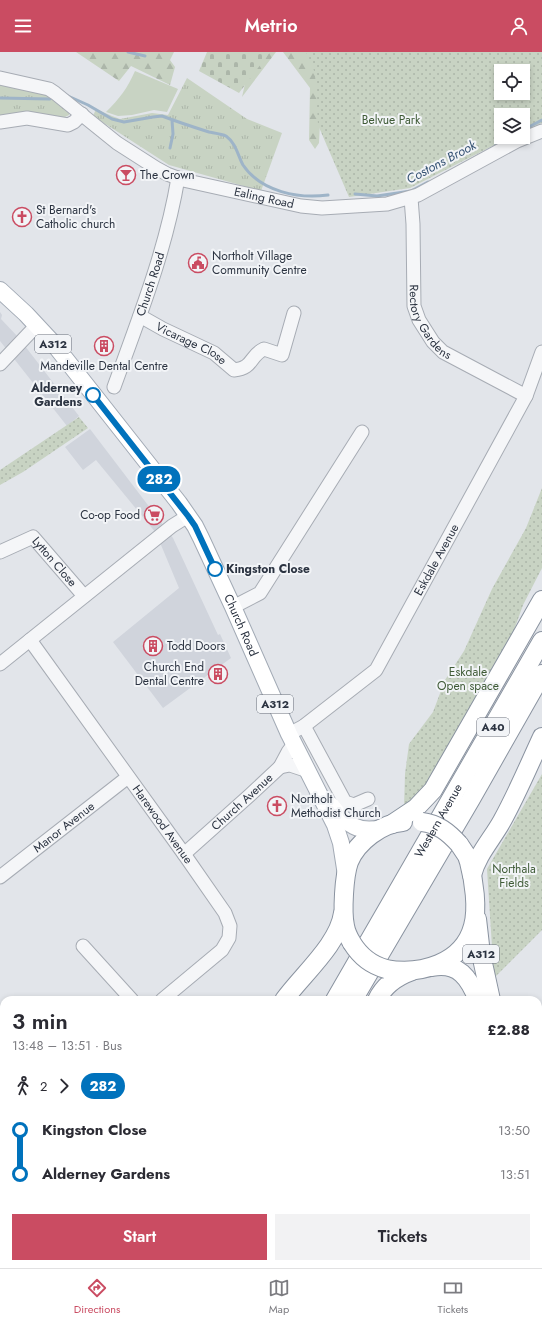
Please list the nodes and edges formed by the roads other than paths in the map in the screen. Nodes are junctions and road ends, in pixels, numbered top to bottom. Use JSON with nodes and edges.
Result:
{"nodes":[{"id":1,"x":0,"y":78,"type":"edge"},
{"id":2,"x":82,"y":114,"type":"junction"},
{"id":3,"x":0,"y":122,"type":"edge"},
{"id":4,"x":542,"y":131,"type":"edge"},
{"id":5,"x":178,"y":178,"type":"junction"},
{"id":6,"x":411,"y":198,"type":"junction"},
{"id":7,"x":0,"y":290,"type":"edge"},
{"id":8,"x":294,"y":313,"type":"dead end"},
{"id":9,"x":140,"y":316,"type":"junction"},
{"id":10,"x":37,"y":325,"type":"junction"},
{"id":11,"x":542,"y":352,"type":"edge"},
{"id":12,"x":0,"y":364,"type":"edge"},
{"id":13,"x":114,"y":387,"type":"dead end"},
{"id":14,"x":526,"y":396,"type":"junction"},
{"id":15,"x":362,"y":432,"type":"dead end"},
{"id":16,"x":188,"y":516,"type":"junction"},
{"id":17,"x":0,"y":552,"type":"edge"},
{"id":18,"x":542,"y":589,"type":"edge"},
{"id":19,"x":84,"y":596,"type":"junction"},
{"id":20,"x":542,"y":600,"type":"edge"},
{"id":21,"x":233,"y":607,"type":"junction"},
{"id":22,"x":30,"y":640,"type":"junction"},
{"id":23,"x":542,"y":641,"type":"edge"},
{"id":24,"x":514,"y":647,"type":"junction"},
{"id":25,"x":0,"y":664,"type":"edge"},
{"id":26,"x":542,"y":674,"type":"edge"},
{"id":27,"x":304,"y":726,"type":"junction"},
{"id":28,"x":542,"y":737,"type":"edge"},
{"id":29,"x":292,"y":739,"type":"junction"},
{"id":30,"x":280,"y":767,"type":"junction"},
{"id":31,"x":310,"y":774,"type":"junction"},
{"id":32,"x":128,"y":777,"type":"junction"},
{"id":33,"x":368,"y":799,"type":"dead end"},
{"id":34,"x":388,"y":825,"type":"junction"},
{"id":35,"x":184,"y":854,"type":"junction"},
{"id":36,"x":472,"y":875,"type":"junction"},
{"id":37,"x":0,"y":877,"type":"edge"},
{"id":38,"x":346,"y":881,"type":"junction"},
{"id":39,"x":475,"y":907,"type":"junction"},
{"id":40,"x":344,"y":910,"type":"junction"},
{"id":41,"x":83,"y":946,"type":"dead end"},
{"id":42,"x":423,"y":969,"type":"junction"},
{"id":43,"x":128,"y":996,"type":"edge"},
{"id":44,"x":167,"y":996,"type":"edge"},
{"id":45,"x":287,"y":996,"type":"edge"},
{"id":46,"x":337,"y":996,"type":"edge"},
{"id":47,"x":355,"y":996,"type":"edge"},
{"id":48,"x":380,"y":996,"type":"edge"},
{"id":49,"x":476,"y":996,"type":"edge"},
{"id":50,"x":491,"y":996,"type":"edge"}],
"edges":[{"from":1,"to":2,"type":"street","name":"Ealing Road"},
{"from":2,"to":3,"type":"street"},
{"from":2,"to":5,"type":"street","name":"Ealing Road"},
{"from":4,"to":6,"type":"street","name":"Ealing Road"},
{"from":5,"to":6,"type":"street","name":"Ealing Road"},
{"from":5,"to":9,"type":"street","name":"Church Road"},
{"from":6,"to":14,"type":"street","name":"Rectory Gardens"},
{"from":7,"to":10,"type":"main road","number":"A312"},
{"from":8,"to":9,"type":"street","name":"Vicarage Close"},
{"from":9,"to":13,"type":"street","name":"Church Road"},
{"from":10,"to":12,"type":"street"},
{"from":10,"to":16,"type":"main road","name":"Church Road","number":"A312"},
{"from":11,"to":14,"type":"street","name":"Eskdale Avenue"},
{"from":14,"to":27,"type":"street","name":"Eskdale Avenue"},
{"from":15,"to":21,"type":"street"},
{"from":16,"to":19,"type":"street"},
{"from":16,"to":21,"type":"main road","name":"Church Road","number":"A312"},
{"from":17,"to":19,"type":"street","name":"Lytton Close"},
{"from":18,"to":24,"type":"highway"},
{"from":19,"to":22,"type":"street"},
{"from":20,"to":24,"type":"highway","number":"A40"},
{"from":21,"to":29,"type":"main road","name":"Church Road","number":"A312"},
{"from":22,"to":25,"type":"street"},
{"from":22,"to":32,"type":"street","name":"Harewood Avenue"},
{"from":23,"to":46,"type":"highway","name":"Western Avenue","number":"A40"},
{"from":24,"to":34,"type":"highway","number":"A40"},
{"from":26,"to":47,"type":"highway","name":"Western Avenue","number":"A40"},
{"from":27,"to":29,"type":"street","name":"Eskdale Avenue"},
{"from":27,"to":33,"type":"street"},
{"from":28,"to":36,"type":"highway"},
{"from":29,"to":30,"type":"street","name":"Church Avenue"},
{"from":29,"to":31,"type":"main road","name":"Church Road","number":"A312"},
{"from":30,"to":31,"type":"street"},
{"from":30,"to":35,"type":"street","name":"Church Avenue"},
{"from":31,"to":34,"type":"main road","number":"A312"},
{"from":31,"to":38,"type":"main road","number":"A312"},
{"from":32,"to":35,"type":"street","name":"Harewood Avenue"},
{"from":32,"to":37,"type":"street","name":"Manor Avenue"},
{"from":34,"to":36,"type":"highway","number":"A312","bridge":true},
{"from":34,"to":38,"type":"highway","number":"A312"},
{"from":35,"to":44,"type":"street","name":"Harewood Avenue"},
{"from":36,"to":39,"type":"highway","number":"A312"},
{"from":38,"to":40,"type":"highway","number":"A312"},
{"from":39,"to":42,"type":"highway","number":"A312"},
{"from":39,"to":50,"type":"highway","number":"A312"},
{"from":40,"to":42,"type":"highway","number":"A312","bridge":true},
{"from":40,"to":45,"type":"highway"},
{"from":41,"to":43,"type":"street"},
{"from":42,"to":48,"type":"highway"},
{"from":42,"to":49,"type":"highway","number":"A312"}]}
